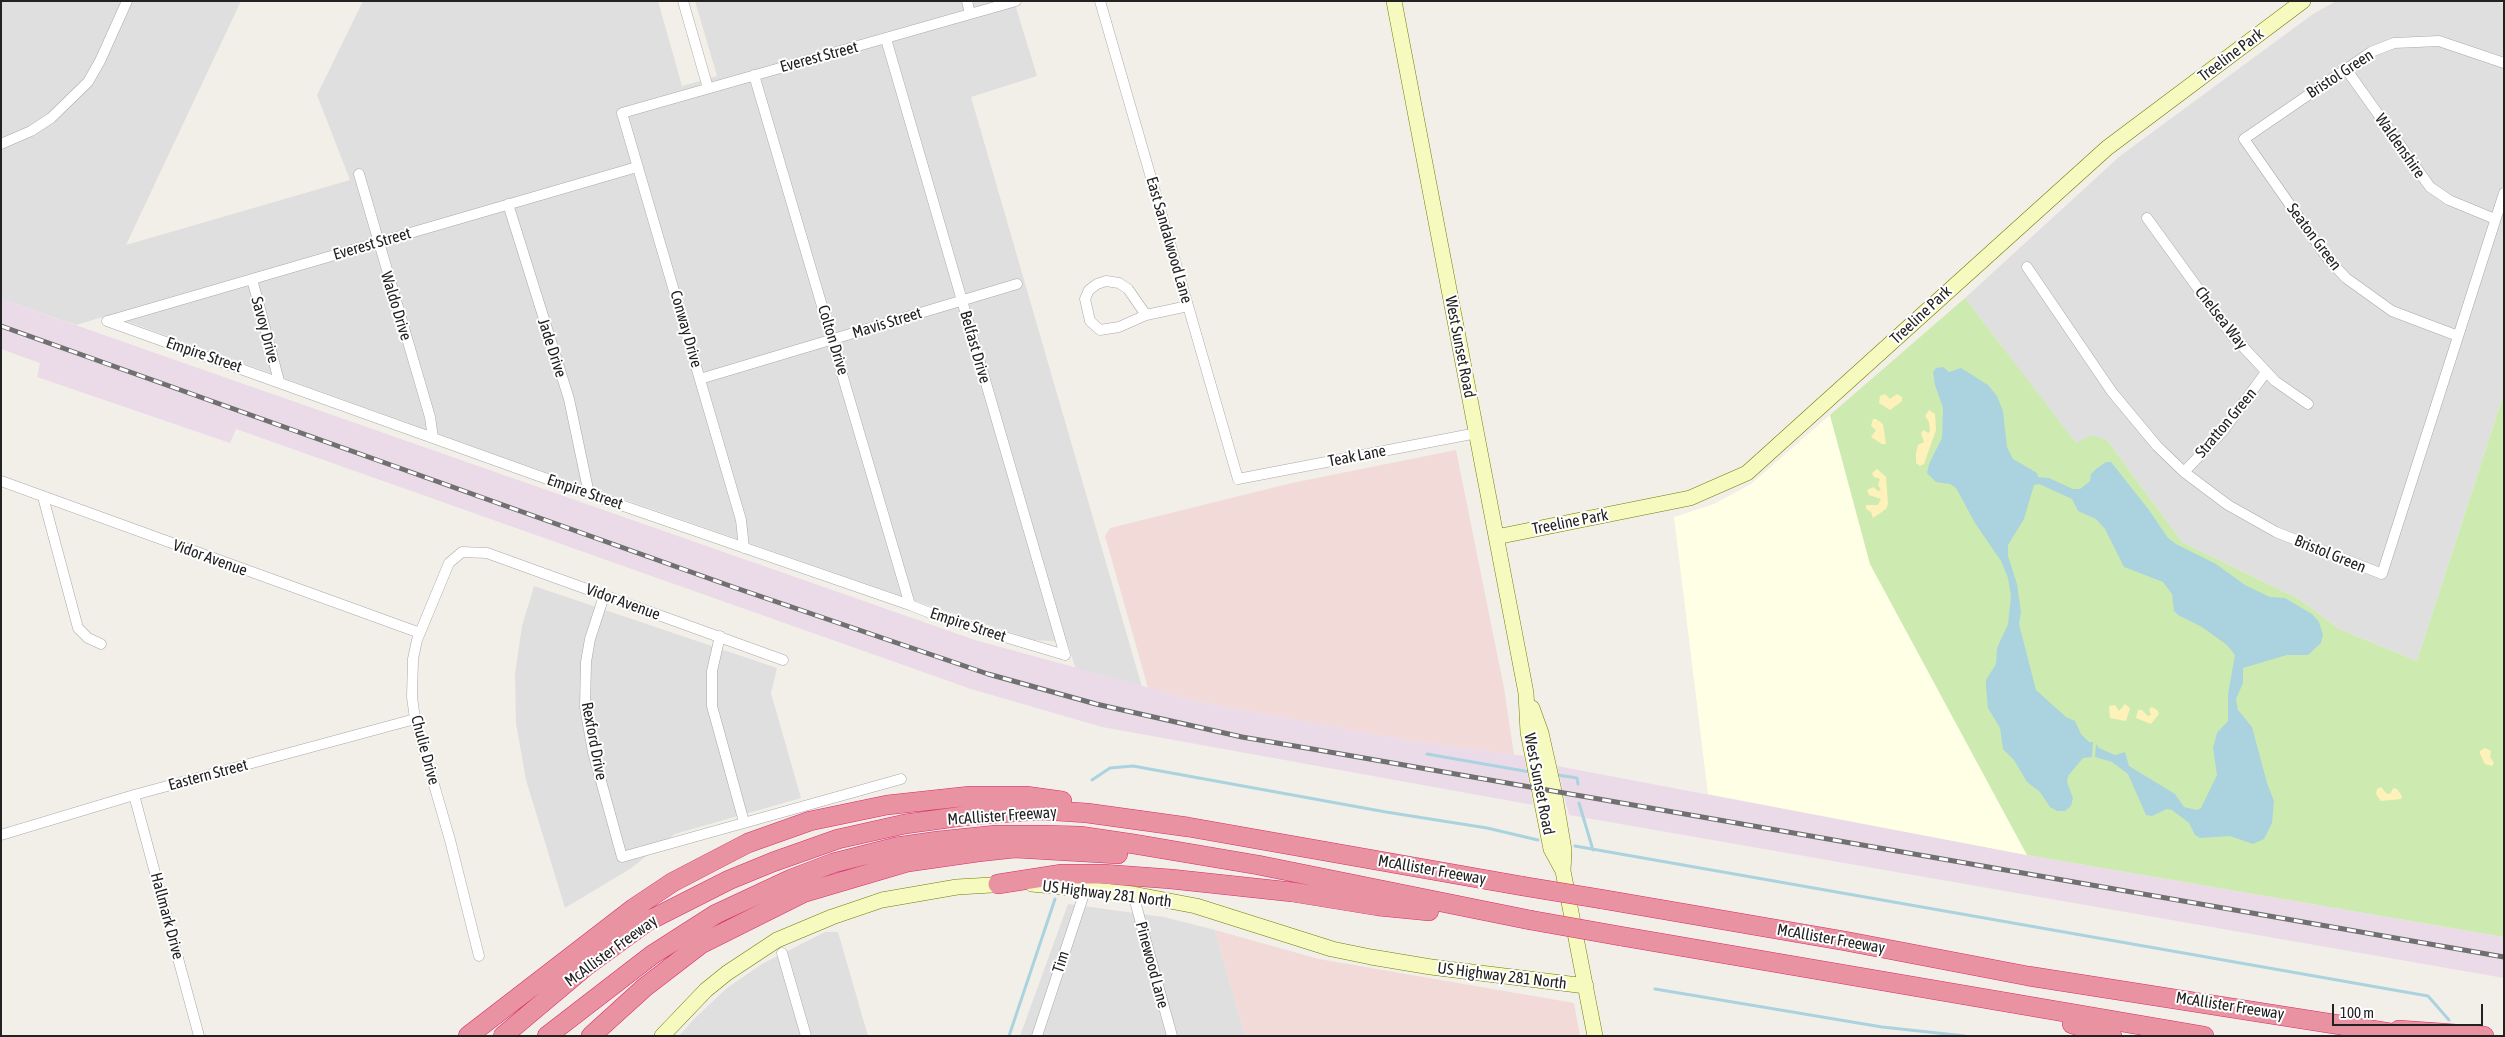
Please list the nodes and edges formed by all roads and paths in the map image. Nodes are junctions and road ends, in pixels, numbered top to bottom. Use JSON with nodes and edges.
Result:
{"nodes":[{"id":1,"x":127,"y":1,"type":"edge"},
{"id":2,"x":683,"y":1,"type":"edge"},
{"id":3,"x":966,"y":1,"type":"edge"},
{"id":4,"x":1016,"y":1,"type":"edge"},
{"id":5,"x":1100,"y":1,"type":"edge"},
{"id":6,"x":1394,"y":1,"type":"edge"},
{"id":7,"x":2302,"y":1,"type":"edge"},
{"id":8,"x":970,"y":14,"type":"junction"},
{"id":9,"x":886,"y":39,"type":"junction"},
{"id":10,"x":2504,"y":63,"type":"edge"},
{"id":11,"x":2346,"y":69,"type":"junction"},
{"id":12,"x":754,"y":75,"type":"junction"},
{"id":13,"x":708,"y":88,"type":"junction"},
{"id":14,"x":622,"y":113,"type":"joint"},
{"id":15,"x":2244,"y":139,"type":"joint"},
{"id":16,"x":1,"y":144,"type":"edge"},
{"id":17,"x":637,"y":167,"type":"junction"},
{"id":18,"x":358,"y":174,"type":"dead end"},
{"id":19,"x":2504,"y":193,"type":"edge"},
{"id":20,"x":508,"y":204,"type":"junction"},
{"id":21,"x":2147,"y":218,"type":"dead end"},
{"id":22,"x":2495,"y":219,"type":"junction"},
{"id":23,"x":378,"y":242,"type":"junction"},
{"id":24,"x":2028,"y":267,"type":"dead end"},
{"id":25,"x":252,"y":279,"type":"junction"},
{"id":26,"x":1017,"y":284,"type":"dead end"},
{"id":27,"x":962,"y":300,"type":"junction"},
{"id":28,"x":1188,"y":306,"type":"junction"},
{"id":29,"x":1146,"y":315,"type":"junction"},
{"id":30,"x":107,"y":321,"type":"joint"},
{"id":31,"x":2458,"y":336,"type":"junction"},
{"id":32,"x":833,"y":339,"type":"junction"},
{"id":33,"x":2266,"y":372,"type":"junction"},
{"id":34,"x":700,"y":379,"type":"junction"},
{"id":35,"x":279,"y":381,"type":"junction"},
{"id":36,"x":2308,"y":404,"type":"dead end"},
{"id":37,"x":1476,"y":433,"type":"junction"},
{"id":38,"x":433,"y":438,"type":"junction"},
{"id":39,"x":2184,"y":472,"type":"junction"},
{"id":40,"x":1238,"y":479,"type":"joint"},
{"id":41,"x":1,"y":481,"type":"edge"},
{"id":42,"x":589,"y":494,"type":"junction"},
{"id":43,"x":43,"y":497,"type":"junction"},
{"id":44,"x":1496,"y":537,"type":"junction"},
{"id":45,"x":744,"y":548,"type":"junction"},
{"id":46,"x":462,"y":552,"type":"joint"},
{"id":47,"x":604,"y":596,"type":"junction"},
{"id":48,"x":910,"y":605,"type":"junction"},
{"id":49,"x":420,"y":633,"type":"junction"},
{"id":50,"x":720,"y":636,"type":"junction"},
{"id":51,"x":101,"y":644,"type":"dead end"},
{"id":52,"x":1066,"y":655,"type":"joint"},
{"id":53,"x":783,"y":660,"type":"dead end"},
{"id":54,"x":415,"y":718,"type":"junction"},
{"id":55,"x":901,"y":779,"type":"dead end"},
{"id":56,"x":134,"y":795,"type":"junction"},
{"id":57,"x":1142,"y":820,"type":"junction"},
{"id":58,"x":744,"y":822,"type":"junction"},
{"id":59,"x":1,"y":835,"type":"edge"},
{"id":60,"x":1258,"y":865,"type":"junction"},
{"id":61,"x":998,"y":884,"type":"junction"},
{"id":62,"x":1086,"y":888,"type":"junction"},
{"id":63,"x":1133,"y":894,"type":"junction"},
{"id":64,"x":1530,"y":920,"type":"junction"},
{"id":65,"x":782,"y":953,"type":"dead end"},
{"id":66,"x":479,"y":956,"type":"dead end"},
{"id":67,"x":1586,"y":986,"type":"junction"},
{"id":68,"x":1987,"y":1000,"type":"junction"},
{"id":69,"x":2372,"y":1028,"type":"junction"},
{"id":70,"x":504,"y":1035,"type":"edge"},
{"id":71,"x":199,"y":1036,"type":"edge"},
{"id":72,"x":468,"y":1036,"type":"edge"},
{"id":73,"x":547,"y":1036,"type":"edge"},
{"id":74,"x":591,"y":1036,"type":"edge"},
{"id":75,"x":662,"y":1036,"type":"edge"},
{"id":76,"x":806,"y":1036,"type":"edge"},
{"id":77,"x":1037,"y":1036,"type":"edge"},
{"id":78,"x":1172,"y":1036,"type":"edge"},
{"id":79,"x":1595,"y":1036,"type":"edge"},
{"id":80,"x":2112,"y":1036,"type":"edge"},
{"id":81,"x":2204,"y":1036,"type":"edge"},
{"id":82,"x":2410,"y":1036,"type":"edge"},
{"id":83,"x":2484,"y":1036,"type":"edge"}],
"edges":[{"from":1,"to":16,"type":"street"},
{"from":2,"to":13,"type":"street"},
{"from":3,"to":8,"type":"street"},
{"from":4,"to":8,"type":"street","name":"Everest Street"},
{"from":5,"to":28,"type":"street","name":"East Sandalwood Lane"},
{"from":6,"to":37,"type":"main road","name":"West Sunset Road"},
{"from":7,"to":44,"type":"main road","name":"Treeline Park"},
{"from":8,"to":9,"type":"street","name":"Everest Street"},
{"from":9,"to":12,"type":"street","name":"Everest Street"},
{"from":9,"to":27,"type":"street","name":"Belfast Drive"},
{"from":10,"to":11,"type":"street","name":"Bristol Green"},
{"from":11,"to":15,"type":"street","name":"Bristol Green"},
{"from":11,"to":22,"type":"street","name":"Waldenshire"},
{"from":12,"to":13,"type":"street","name":"Everest Street"},
{"from":12,"to":32,"type":"street","name":"Colton Drive"},
{"from":13,"to":14,"type":"street","name":"Everest Street"},
{"from":14,"to":17,"type":"street","name":"Conway Drive"},
{"from":15,"to":31,"type":"street","name":"Seaton Green"},
{"from":17,"to":20,"type":"street","name":"Everest Street"},
{"from":17,"to":34,"type":"street","name":"Conway Drive"},
{"from":18,"to":23,"type":"street","name":"Waldo Drive"},
{"from":19,"to":22,"type":"street","name":"Bristol Green"},
{"from":20,"to":23,"type":"street","name":"Everest Street"},
{"from":20,"to":42,"type":"street","name":"Jade Drive"},
{"from":21,"to":33,"type":"street","name":"Chelsea Way"},
{"from":22,"to":31,"type":"street","name":"Bristol Green"},
{"from":23,"to":25,"type":"street","name":"Everest Street"},
{"from":23,"to":38,"type":"street","name":"Waldo Drive"},
{"from":24,"to":39,"type":"street","name":"Bristol Green"},
{"from":25,"to":30,"type":"street","name":"Everest Street"},
{"from":25,"to":35,"type":"street","name":"Savoy Drive"},
{"from":26,"to":27,"type":"street","name":"Mavis Street"},
{"from":27,"to":32,"type":"street","name":"Mavis Street"},
{"from":27,"to":52,"type":"street","name":"Belfast Drive"},
{"from":28,"to":29,"type":"street"},
{"from":28,"to":40,"type":"street","name":"East Sandalwood Lane"},
{"from":29,"to":29,"type":"street"},
{"from":30,"to":35,"type":"street","name":"Empire Street"},
{"from":31,"to":39,"type":"street","name":"Bristol Green"},
{"from":32,"to":34,"type":"street","name":"Mavis Street"},
{"from":32,"to":48,"type":"street","name":"Colton Drive"},
{"from":33,"to":36,"type":"street","name":"Chelsea Way"},
{"from":33,"to":39,"type":"street","name":"Stratton Green"},
{"from":34,"to":45,"type":"street","name":"Conway Drive"},
{"from":35,"to":38,"type":"street","name":"Empire Street"},
{"from":37,"to":40,"type":"street","name":"Teak Lane"},
{"from":37,"to":44,"type":"main road","name":"West Sunset Road"},
{"from":38,"to":42,"type":"street","name":"Empire Street"},
{"from":41,"to":43,"type":"street","name":"Vidor Avenue"},
{"from":42,"to":45,"type":"street","name":"Empire Street"},
{"from":43,"to":49,"type":"street","name":"Vidor Avenue"},
{"from":43,"to":51,"type":"street"},
{"from":44,"to":67,"type":"main road","name":"West Sunset Road"},
{"from":45,"to":48,"type":"street","name":"Empire Street"},
{"from":46,"to":47,"type":"street","name":"Vidor Avenue"},
{"from":46,"to":49,"type":"street","name":"Chulie Drive"},
{"from":47,"to":50,"type":"street","name":"Vidor Avenue"},
{"from":47,"to":58,"type":"street","name":"Rexford Drive"},
{"from":48,"to":52,"type":"street","name":"Empire Street"},
{"from":49,"to":54,"type":"street","name":"Chulie Drive"},
{"from":50,"to":53,"type":"street","name":"Vidor Avenue"},
{"from":50,"to":58,"type":"street"},
{"from":54,"to":56,"type":"street","name":"Eastern Street"},
{"from":54,"to":66,"type":"street","name":"Chulie Drive"},
{"from":55,"to":58,"type":"street"},
{"from":56,"to":59,"type":"street","name":"Eastern Street"},
{"from":56,"to":71,"type":"street","name":"Hallmark Drive"},
{"from":57,"to":69,"type":"highway","name":"McAllister Freeway","bridge":true},
{"from":57,"to":70,"type":"highway","name":"McAllister Freeway"},
{"from":57,"to":72,"type":"highway"},
{"from":60,"to":64,"type":"highway","name":"McAllister Freeway"},
{"from":60,"to":73,"type":"highway","name":"McAllister Freeway"},
{"from":60,"to":74,"type":"highway"},
{"from":61,"to":62,"type":"main road","name":"US Highway 281 North"},
{"from":61,"to":64,"type":"highway"},
{"from":61,"to":75,"type":"main road","name":"US Highway 281 North"},
{"from":62,"to":63,"type":"main road","name":"US Highway 281 North"},
{"from":62,"to":77,"type":"street","name":"Tim"},
{"from":63,"to":67,"type":"main road","name":"US Highway 281 North"},
{"from":63,"to":78,"type":"street","name":"Pinewood Lane"},
{"from":64,"to":68,"type":"highway","name":"McAllister Freeway","bridge":true},
{"from":65,"to":76,"type":"street"},
{"from":67,"to":79,"type":"main road","name":"West Sunset Road"},
{"from":68,"to":80,"type":"highway"},
{"from":68,"to":81,"type":"highway","name":"McAllister Freeway"},
{"from":69,"to":82,"type":"highway","name":"McAllister Freeway"},
{"from":69,"to":83,"type":"highway"}]}
